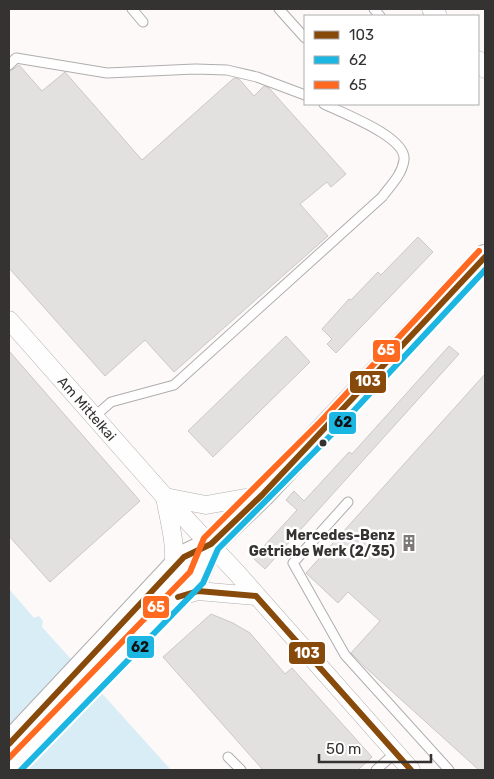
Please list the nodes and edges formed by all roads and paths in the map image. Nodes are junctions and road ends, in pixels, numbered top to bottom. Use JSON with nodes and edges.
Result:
{"nodes":[{"id":1,"x":132,"y":9,"type":"edge"},
{"id":2,"x":279,"y":9,"type":"edge"},
{"id":3,"x":144,"y":22,"type":"dead end"},
{"id":4,"x":304,"y":37,"type":"edge"},
{"id":5,"x":9,"y":64,"type":"edge"},
{"id":6,"x":304,"y":95,"type":"edge"},
{"id":7,"x":326,"y":105,"type":"edge"},
{"id":8,"x":485,"y":257,"type":"edge"},
{"id":9,"x":9,"y":320,"type":"edge"},
{"id":10,"x":94,"y":417,"type":"junction"},
{"id":11,"x":262,"y":495,"type":"junction"},
{"id":12,"x":165,"y":497,"type":"junction"},
{"id":13,"x":348,"y":502,"type":"dead end"},
{"id":14,"x":211,"y":544,"type":"junction"},
{"id":15,"x":173,"y":570,"type":"junction"},
{"id":16,"x":256,"y":596,"type":"junction"},
{"id":17,"x":178,"y":597,"type":"junction"},
{"id":18,"x":134,"y":625,"type":"junction"},
{"id":19,"x":9,"y":744,"type":"edge"},
{"id":20,"x":395,"y":753,"type":"junction"},
{"id":21,"x":228,"y":757,"type":"dead end"},
{"id":22,"x":9,"y":770,"type":"edge"},
{"id":23,"x":240,"y":770,"type":"edge"},
{"id":24,"x":376,"y":770,"type":"edge"},
{"id":25,"x":411,"y":770,"type":"edge"},
{"id":26,"x":450,"y":770,"type":"edge"}],
"edges":[{"from":1,"to":3,"type":"lane"},
{"from":2,"to":4,"type":"lane"},
{"from":5,"to":6,"type":"lane"},
{"from":7,"to":10,"type":"lane"},
{"from":8,"to":11,"type":"main road"},
{"from":9,"to":10,"type":"street","name":"Am Mittelkai"},
{"from":10,"to":12,"type":"street","name":"Am Mittelkai"},
{"from":11,"to":12,"type":"street"},
{"from":11,"to":14,"type":"main road"},
{"from":12,"to":14,"type":"street","name":"Am Mittelkai"},
{"from":12,"to":15,"type":"street","name":"Am Mittelkai"},
{"from":13,"to":26,"type":"lane"},
{"from":14,"to":15,"type":"main road"},
{"from":14,"to":16,"type":"street","name":"Am Mittelkai"},
{"from":14,"to":17,"type":"main road"},
{"from":15,"to":18,"type":"main road"},
{"from":16,"to":17,"type":"street"},
{"from":16,"to":20,"type":"street","name":"Am Mittelkai"},
{"from":17,"to":18,"type":"main road"},
{"from":18,"to":19,"type":"main road"},
{"from":18,"to":22,"type":"main road"},
{"from":20,"to":24,"type":"lane"},
{"from":20,"to":25,"type":"street","name":"Am Mittelkai"},
{"from":21,"to":23,"type":"lane"}]}
